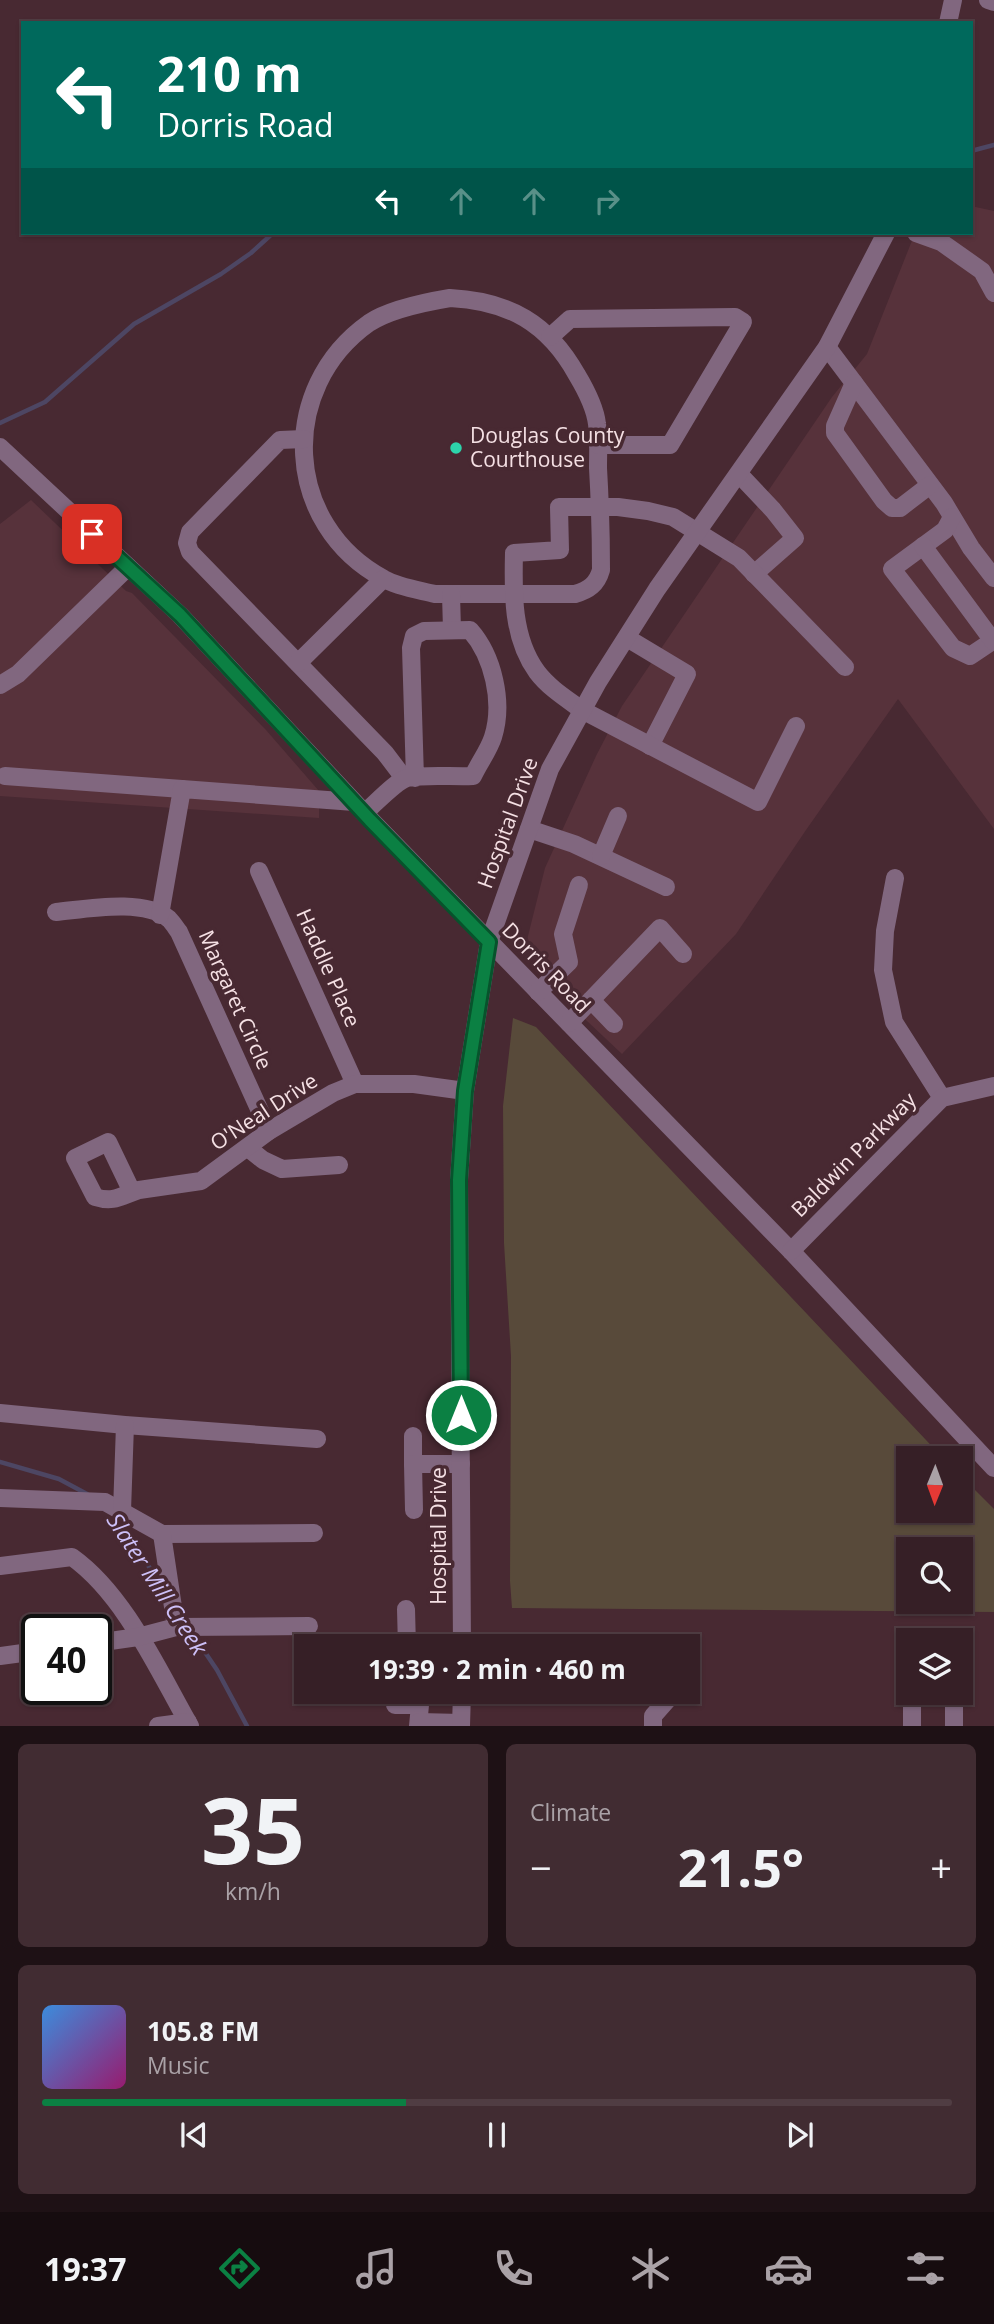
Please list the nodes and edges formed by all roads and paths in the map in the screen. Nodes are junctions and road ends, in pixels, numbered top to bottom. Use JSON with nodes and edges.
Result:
{"nodes":[{"id":1,"x":953,"y":0,"type":"edge"},
{"id":2,"x":988,"y":0,"type":"edge"},
{"id":3,"x":994,"y":2,"type":"edge"},
{"id":4,"x":948,"y":21,"type":"edge"},
{"id":5,"x":885,"y":235,"type":"edge"},
{"id":6,"x":922,"y":235,"type":"edge"},
{"id":7,"x":994,"y":293,"type":"edge"},
{"id":8,"x":550,"y":337,"type":"junction"},
{"id":9,"x":827,"y":347,"type":"junction"},
{"id":10,"x":854,"y":383,"type":"junction"},
{"id":11,"x":304,"y":439,"type":"junction"},
{"id":12,"x":597,"y":445,"type":"junction"},
{"id":13,"x":0,"y":447,"type":"edge"},
{"id":14,"x":739,"y":474,"type":"junction"},
{"id":15,"x":930,"y":485,"type":"junction"},
{"id":16,"x":600,"y":507,"type":"junction"},
{"id":17,"x":952,"y":517,"type":"junction"},
{"id":18,"x":697,"y":533,"type":"junction"},
{"id":19,"x":923,"y":546,"type":"junction"},
{"id":20,"x":128,"y":567,"type":"junction"},
{"id":21,"x":754,"y":574,"type":"junction"},
{"id":22,"x":994,"y":578,"type":"edge"},
{"id":23,"x":383,"y":579,"type":"junction"},
{"id":24,"x":452,"y":594,"type":"junction"},
{"id":25,"x":514,"y":594,"type":"junction"},
{"id":26,"x":452,"y":630,"type":"junction"},
{"id":27,"x":626,"y":638,"type":"junction"},
{"id":28,"x":993,"y":641,"type":"edge"},
{"id":29,"x":298,"y":663,"type":"junction"},
{"id":30,"x":845,"y":667,"type":"dead end"},
{"id":31,"x":0,"y":685,"type":"edge"},
{"id":32,"x":582,"y":710,"type":"junction"},
{"id":33,"x":796,"y":726,"type":"dead end"},
{"id":34,"x":650,"y":746,"type":"junction"},
{"id":35,"x":5,"y":776,"type":"dead end"},
{"id":36,"x":410,"y":778,"type":"junction"},
{"id":37,"x":182,"y":789,"type":"junction"},
{"id":38,"x":359,"y":808,"type":"junction"},
{"id":39,"x":618,"y":816,"type":"dead end"},
{"id":40,"x":529,"y":829,"type":"junction"},
{"id":41,"x":601,"y":856,"type":"junction"},
{"id":42,"x":259,"y":871,"type":"dead end"},
{"id":43,"x":895,"y":878,"type":"dead end"},
{"id":44,"x":579,"y":885,"type":"dead end"},
{"id":45,"x":666,"y":887,"type":"dead end"},
{"id":46,"x":56,"y":912,"type":"dead end"},
{"id":47,"x":160,"y":915,"type":"junction"},
{"id":48,"x":489,"y":942,"type":"junction"},
{"id":49,"x":683,"y":954,"type":"dead end"},
{"id":50,"x":538,"y":992,"type":"junction"},
{"id":51,"x":591,"y":1000,"type":"junction"},
{"id":52,"x":569,"y":1023,"type":"junction"},
{"id":53,"x":614,"y":1024,"type":"dead end"},
{"id":54,"x":355,"y":1084,"type":"junction"},
{"id":55,"x":994,"y":1086,"type":"edge"},
{"id":56,"x":465,"y":1091,"type":"junction"},
{"id":57,"x":942,"y":1098,"type":"junction"},
{"id":58,"x":269,"y":1130,"type":"junction"},
{"id":59,"x":248,"y":1147,"type":"junction"},
{"id":60,"x":338,"y":1165,"type":"dead end"},
{"id":61,"x":132,"y":1192,"type":"dead end"},
{"id":62,"x":790,"y":1251,"type":"junction"},
{"id":63,"x":0,"y":1413,"type":"edge"},
{"id":64,"x":125,"y":1425,"type":"junction"},
{"id":65,"x":413,"y":1436,"type":"dead end"},
{"id":66,"x":317,"y":1439,"type":"dead end"},
{"id":67,"x":413,"y":1464,"type":"junction"},
{"id":68,"x":461,"y":1464,"type":"junction"},
{"id":69,"x":994,"y":1468,"type":"edge"},
{"id":70,"x":0,"y":1498,"type":"edge"},
{"id":71,"x":414,"y":1510,"type":"dead end"},
{"id":72,"x":122,"y":1511,"type":"junction"},
{"id":73,"x":314,"y":1533,"type":"dead end"},
{"id":74,"x":162,"y":1534,"type":"junction"},
{"id":75,"x":0,"y":1566,"type":"edge"},
{"id":76,"x":406,"y":1609,"type":"dead end"},
{"id":77,"x":309,"y":1626,"type":"dead end"},
{"id":78,"x":176,"y":1627,"type":"junction"},
{"id":79,"x":407,"y":1634,"type":"edge"},
{"id":80,"x":462,"y":1634,"type":"edge"},
{"id":81,"x":138,"y":1637,"type":"junction"},
{"id":82,"x":112,"y":1641,"type":"edge"},
{"id":83,"x":21,"y":1653,"type":"edge"},
{"id":84,"x":0,"y":1656,"type":"edge"},
{"id":85,"x":462,"y":1704,"type":"edge"},
{"id":86,"x":395,"y":1705,"type":"dead end"},
{"id":87,"x":912,"y":1705,"type":"edge"},
{"id":88,"x":954,"y":1705,"type":"edge"},
{"id":89,"x":189,"y":1724,"type":"edge"},
{"id":90,"x":419,"y":1724,"type":"edge"},
{"id":91,"x":461,"y":1724,"type":"edge"},
{"id":92,"x":158,"y":1726,"type":"edge"},
{"id":93,"x":912,"y":1726,"type":"edge"},
{"id":94,"x":954,"y":1726,"type":"edge"}],
"edges":[{"from":1,"to":4,"type":"street"},
{"from":2,"to":3,"type":"street"},
{"from":5,"to":9,"type":"street","name":"Hospital Drive"},
{"from":6,"to":7,"type":"street"},
{"from":8,"to":11,"type":"street"},
{"from":8,"to":12,"type":"street"},
{"from":8,"to":12,"type":"street"},
{"from":9,"to":10,"type":"street"},
{"from":9,"to":14,"type":"street","name":"Hospital Drive"},
{"from":10,"to":15,"type":"street"},
{"from":10,"to":15,"type":"street"},
{"from":11,"to":23,"type":"street"},
{"from":11,"to":29,"type":"street"},
{"from":12,"to":16,"type":"street"},
{"from":13,"to":20,"type":"street","name":"Dorris Road"},
{"from":14,"to":18,"type":"street","name":"Hospital Drive"},
{"from":14,"to":21,"type":"street"},
{"from":15,"to":17,"type":"street"},
{"from":16,"to":18,"type":"street"},
{"from":16,"to":25,"type":"street"},
{"from":16,"to":25,"type":"street"},
{"from":17,"to":19,"type":"street"},
{"from":17,"to":22,"type":"street"},
{"from":18,"to":21,"type":"street"},
{"from":18,"to":27,"type":"street","name":"Hospital Drive"},
{"from":19,"to":28,"type":"street"},
{"from":19,"to":28,"type":"street"},
{"from":20,"to":31,"type":"street"},
{"from":20,"to":38,"type":"street","name":"Dorris Road"},
{"from":21,"to":30,"type":"street"},
{"from":23,"to":24,"type":"street"},
{"from":23,"to":29,"type":"street"},
{"from":24,"to":25,"type":"street"},
{"from":24,"to":26,"type":"street"},
{"from":25,"to":32,"type":"street"},
{"from":26,"to":36,"type":"street"},
{"from":26,"to":36,"type":"street"},
{"from":27,"to":32,"type":"street","name":"Hospital Drive"},
{"from":27,"to":34,"type":"street"},
{"from":29,"to":36,"type":"street"},
{"from":32,"to":34,"type":"street"},
{"from":32,"to":40,"type":"street","name":"Hospital Drive"},
{"from":33,"to":34,"type":"street"},
{"from":35,"to":37,"type":"street"},
{"from":36,"to":38,"type":"street"},
{"from":37,"to":38,"type":"street"},
{"from":37,"to":47,"type":"street"},
{"from":38,"to":48,"type":"street","name":"Dorris Road"},
{"from":39,"to":41,"type":"street"},
{"from":40,"to":41,"type":"street"},
{"from":40,"to":48,"type":"street","name":"Hospital Drive"},
{"from":41,"to":45,"type":"street"},
{"from":42,"to":54,"type":"street","name":"Haddle Place"},
{"from":43,"to":57,"type":"street"},
{"from":44,"to":50,"type":"street"},
{"from":46,"to":47,"type":"street"},
{"from":47,"to":58,"type":"street","name":"Margaret Circle"},
{"from":48,"to":50,"type":"street","name":"Dorris Road"},
{"from":48,"to":56,"type":"street","name":"Hospital Drive"},
{"from":49,"to":51,"type":"street"},
{"from":50,"to":52,"type":"street","name":"Dorris Road"},
{"from":51,"to":52,"type":"street"},
{"from":51,"to":53,"type":"street"},
{"from":52,"to":62,"type":"street","name":"Dorris Road"},
{"from":54,"to":56,"type":"street","name":"O'Neal Drive"},
{"from":54,"to":58,"type":"street","name":"O'Neal Drive"},
{"from":55,"to":57,"type":"street","name":"Baldwin Parkway"},
{"from":56,"to":68,"type":"street","name":"Hospital Drive"},
{"from":57,"to":62,"type":"street","name":"Baldwin Parkway"},
{"from":58,"to":59,"type":"street","name":"O'Neal Drive"},
{"from":59,"to":60,"type":"street"},
{"from":59,"to":61,"type":"street","name":"O'Neal Drive"},
{"from":62,"to":69,"type":"street","name":"Dorris Road"},
{"from":63,"to":64,"type":"street"},
{"from":64,"to":66,"type":"street"},
{"from":64,"to":72,"type":"street"},
{"from":65,"to":67,"type":"street"},
{"from":67,"to":68,"type":"street"},
{"from":67,"to":71,"type":"street"},
{"from":68,"to":80,"type":"street","name":"Hospital Drive"},
{"from":70,"to":72,"type":"street"},
{"from":72,"to":74,"type":"street"},
{"from":73,"to":74,"type":"street"},
{"from":74,"to":78,"type":"street"},
{"from":75,"to":81,"type":"street"},
{"from":76,"to":79,"type":"street"},
{"from":77,"to":78,"type":"street"},
{"from":78,"to":81,"type":"street"},
{"from":81,"to":82,"type":"street"},
{"from":81,"to":89,"type":"street"},
{"from":83,"to":84,"type":"street"},
{"from":85,"to":91,"type":"street"},
{"from":86,"to":90,"type":"street"},
{"from":87,"to":93,"type":"street"},
{"from":88,"to":94,"type":"street"},
{"from":89,"to":92,"type":"street"},
{"from":90,"to":91,"type":"street"}]}
